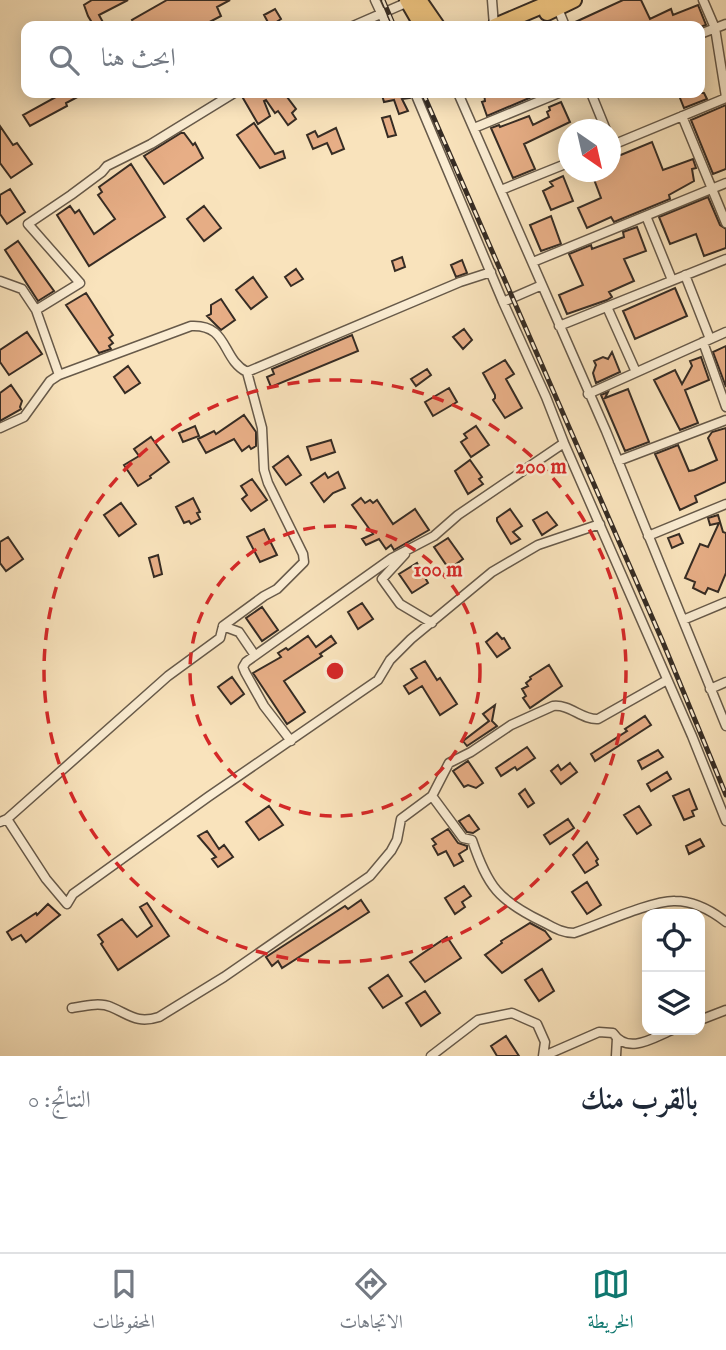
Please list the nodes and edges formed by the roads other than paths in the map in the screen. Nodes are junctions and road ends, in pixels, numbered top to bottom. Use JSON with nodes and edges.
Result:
{"nodes":[{"id":1,"x":375,"y":0,"type":"edge"},
{"id":2,"x":492,"y":0,"type":"edge"},
{"id":3,"x":574,"y":0,"type":"edge"},
{"id":4,"x":703,"y":0,"type":"edge"},
{"id":5,"x":411,"y":1,"type":"edge"},
{"id":6,"x":556,"y":3,"type":"edge"},
{"id":7,"x":381,"y":13,"type":"junction"},
{"id":8,"x":364,"y":21,"type":"edge"},
{"id":9,"x":385,"y":21,"type":"edge"},
{"id":10,"x":420,"y":21,"type":"edge"},
{"id":11,"x":432,"y":21,"type":"edge"},
{"id":12,"x":494,"y":21,"type":"edge"},
{"id":13,"x":508,"y":21,"type":"edge"},
{"id":14,"x":525,"y":21,"type":"edge"},
{"id":15,"x":563,"y":21,"type":"edge"},
{"id":16,"x":726,"y":24,"type":"edge"},
{"id":17,"x":715,"y":28,"type":"junction"},
{"id":18,"x":705,"y":32,"type":"edge"},
{"id":19,"x":726,"y":97,"type":"edge"},
{"id":20,"x":226,"y":98,"type":"edge"},
{"id":21,"x":417,"y":98,"type":"edge"},
{"id":22,"x":460,"y":98,"type":"edge"},
{"id":23,"x":547,"y":98,"type":"edge"},
{"id":24,"x":594,"y":98,"type":"edge"},
{"id":25,"x":682,"y":116,"type":"junction"},
{"id":26,"x":602,"y":119,"type":"edge"},
{"id":27,"x":474,"y":128,"type":"junction"},
{"id":28,"x":621,"y":140,"type":"edge"},
{"id":29,"x":558,"y":167,"type":"edge"},
{"id":30,"x":726,"y":183,"type":"edge"},
{"id":31,"x":712,"y":188,"type":"junction"},
{"id":32,"x":501,"y":190,"type":"junction"},
{"id":33,"x":646,"y":216,"type":"junction"},
{"id":34,"x":726,"y":223,"type":"edge"},
{"id":35,"x":726,"y":259,"type":"edge"},
{"id":36,"x":533,"y":262,"type":"junction"},
{"id":37,"x":491,"y":272,"type":"junction"},
{"id":38,"x":685,"y":275,"type":"junction"},
{"id":39,"x":0,"y":281,"type":"edge"},
{"id":40,"x":672,"y":281,"type":"junction"},
{"id":41,"x":542,"y":285,"type":"junction"},
{"id":42,"x":503,"y":302,"type":"junction"},
{"id":43,"x":607,"y":307,"type":"junction"},
{"id":44,"x":36,"y":310,"type":"junction"},
{"id":45,"x":559,"y":326,"type":"junction"},
{"id":46,"x":726,"y":332,"type":"edge"},
{"id":47,"x":706,"y":340,"type":"junction"},
{"id":48,"x":247,"y":372,"type":"junction"},
{"id":49,"x":636,"y":372,"type":"junction"},
{"id":50,"x":59,"y":375,"type":"junction"},
{"id":51,"x":588,"y":394,"type":"junction"},
{"id":52,"x":726,"y":407,"type":"edge"},
{"id":53,"x":726,"y":419,"type":"edge"},
{"id":54,"x":0,"y":428,"type":"edge"},
{"id":55,"x":564,"y":443,"type":"junction"},
{"id":56,"x":618,"y":461,"type":"junction"},
{"id":57,"x":726,"y":505,"type":"edge"},
{"id":58,"x":600,"y":524,"type":"junction"},
{"id":59,"x":648,"y":536,"type":"junction"},
{"id":60,"x":412,"y":547,"type":"junction"},
{"id":61,"x":726,"y":602,"type":"edge"},
{"id":62,"x":683,"y":620,"type":"junction"},
{"id":63,"x":432,"y":623,"type":"junction"},
{"id":64,"x":223,"y":626,"type":"junction"},
{"id":65,"x":254,"y":654,"type":"junction"},
{"id":66,"x":667,"y":680,"type":"junction"},
{"id":67,"x":726,"y":682,"type":"edge"},
{"id":68,"x":710,"y":689,"type":"junction"},
{"id":69,"x":726,"y":726,"type":"edge"},
{"id":70,"x":291,"y":741,"type":"junction"},
{"id":71,"x":432,"y":796,"type":"junction"},
{"id":72,"x":4,"y":820,"type":"edge"},
{"id":73,"x":726,"y":821,"type":"edge"},
{"id":74,"x":726,"y":922,"type":"edge"},
{"id":75,"x":72,"y":1008,"type":"dead end"},
{"id":76,"x":726,"y":1010,"type":"edge"},
{"id":77,"x":705,"y":1018,"type":"edge"},
{"id":78,"x":659,"y":1035,"type":"edge"},
{"id":79,"x":617,"y":1038,"type":"junction"},
{"id":80,"x":431,"y":1056,"type":"edge"},
{"id":81,"x":544,"y":1056,"type":"edge"},
{"id":82,"x":616,"y":1056,"type":"edge"}],
"edges":[{"from":1,"to":7,"type":"street"},
{"from":2,"to":12,"type":"street"},
{"from":3,"to":6,"type":"main road"},
{"from":4,"to":17,"type":"street"},
{"from":5,"to":7,"type":"street"},
{"from":5,"to":10,"type":"main road"},
{"from":5,"to":11,"type":"main road"},
{"from":6,"to":13,"type":"main road"},
{"from":6,"to":14,"type":"main road"},
{"from":6,"to":15,"type":"street"},
{"from":7,"to":8,"type":"street"},
{"from":7,"to":9,"type":"street"},
{"from":16,"to":17,"type":"street"},
{"from":17,"to":18,"type":"street"},
{"from":17,"to":19,"type":"street"},
{"from":19,"to":25,"type":"street"},
{"from":20,"to":44,"type":"street"},
{"from":21,"to":37,"type":"street"},
{"from":22,"to":27,"type":"street"},
{"from":23,"to":27,"type":"street"},
{"from":24,"to":26,"type":"street"},
{"from":25,"to":28,"type":"street"},
{"from":25,"to":31,"type":"street"},
{"from":27,"to":32,"type":"street"},
{"from":29,"to":32,"type":"street"},
{"from":30,"to":31,"type":"street"},
{"from":31,"to":33,"type":"street"},
{"from":31,"to":34,"type":"street"},
{"from":32,"to":36,"type":"street"},
{"from":33,"to":36,"type":"street"},
{"from":33,"to":40,"type":"street"},
{"from":35,"to":38,"type":"street"},
{"from":36,"to":41,"type":"street"},
{"from":37,"to":42,"type":"street"},
{"from":37,"to":48,"type":"street"},
{"from":38,"to":40,"type":"street"},
{"from":38,"to":47,"type":"street"},
{"from":39,"to":44,"type":"street"},
{"from":40,"to":43,"type":"street"},
{"from":41,"to":42,"type":"street"},
{"from":41,"to":45,"type":"street"},
{"from":42,"to":55,"type":"street"},
{"from":43,"to":45,"type":"street"},
{"from":43,"to":49,"type":"street"},
{"from":44,"to":50,"type":"street"},
{"from":45,"to":51,"type":"street"},
{"from":46,"to":47,"type":"street"},
{"from":47,"to":49,"type":"street"},
{"from":47,"to":52,"type":"street"},
{"from":48,"to":50,"type":"street"},
{"from":48,"to":64,"type":"street"},
{"from":49,"to":51,"type":"street"},
{"from":50,"to":54,"type":"street"},
{"from":51,"to":56,"type":"street"},
{"from":53,"to":56,"type":"street"},
{"from":55,"to":58,"type":"street"},
{"from":55,"to":60,"type":"street"},
{"from":56,"to":59,"type":"street"},
{"from":57,"to":59,"type":"street"},
{"from":58,"to":63,"type":"street"},
{"from":58,"to":66,"type":"street"},
{"from":59,"to":62,"type":"street"},
{"from":60,"to":63,"type":"street"},
{"from":60,"to":65,"type":"street"},
{"from":61,"to":62,"type":"street"},
{"from":62,"to":68,"type":"street"},
{"from":63,"to":70,"type":"street"},
{"from":64,"to":65,"type":"street"},
{"from":64,"to":72,"type":"street"},
{"from":65,"to":70,"type":"street"},
{"from":66,"to":71,"type":"street"},
{"from":66,"to":73,"type":"street"},
{"from":67,"to":68,"type":"street"},
{"from":68,"to":69,"type":"street"},
{"from":70,"to":72,"type":"street"},
{"from":71,"to":74,"type":"street"},
{"from":71,"to":75,"type":"street"},
{"from":76,"to":77,"type":"street"},
{"from":78,"to":79,"type":"street"},
{"from":79,"to":81,"type":"street"},
{"from":79,"to":82,"type":"street"},
{"from":80,"to":81,"type":"street"}]}
